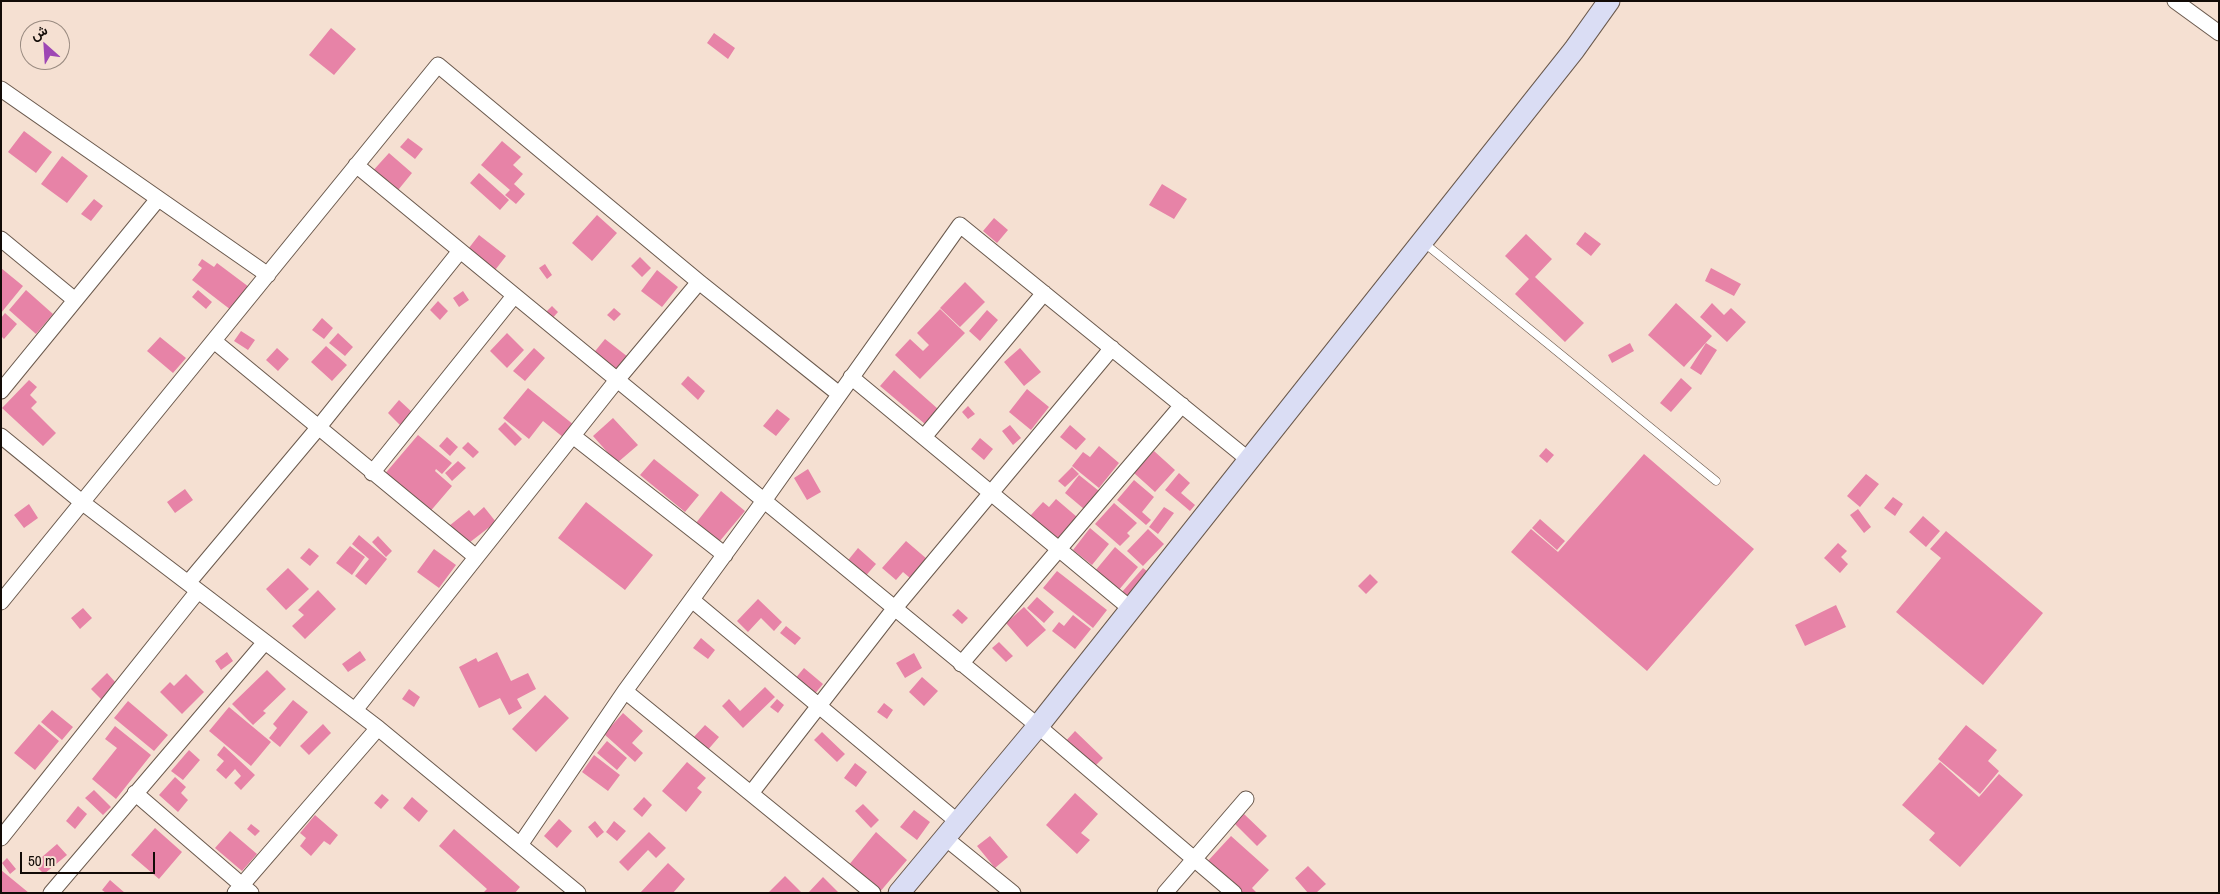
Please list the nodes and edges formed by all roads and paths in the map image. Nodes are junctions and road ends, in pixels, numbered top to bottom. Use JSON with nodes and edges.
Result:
{"nodes":[{"id":1,"x":1610,"y":1,"type":"edge"},
{"id":2,"x":2175,"y":1,"type":"edge"},
{"id":3,"x":2219,"y":33,"type":"edge"},
{"id":4,"x":1,"y":89,"type":"edge"},
{"id":5,"x":356,"y":165,"type":"junction"},
{"id":6,"x":158,"y":199,"type":"junction"},
{"id":7,"x":1,"y":239,"type":"edge"},
{"id":8,"x":1422,"y":242,"type":"junction"},
{"id":9,"x":460,"y":252,"type":"junction"},
{"id":10,"x":268,"y":275,"type":"junction"},
{"id":11,"x":698,"y":282,"type":"junction"},
{"id":12,"x":1044,"y":293,"type":"junction"},
{"id":13,"x":514,"y":296,"type":"junction"},
{"id":14,"x":75,"y":300,"type":"junction"},
{"id":15,"x":214,"y":341,"type":"junction"},
{"id":16,"x":1112,"y":348,"type":"junction"},
{"id":17,"x":851,"y":377,"type":"junction"},
{"id":18,"x":617,"y":380,"type":"junction"},
{"id":19,"x":1,"y":391,"type":"edge"},
{"id":20,"x":839,"y":394,"type":"junction"},
{"id":21,"x":1182,"y":405,"type":"junction"},
{"id":22,"x":318,"y":428,"type":"junction"},
{"id":23,"x":1,"y":436,"type":"edge"},
{"id":24,"x":573,"y":436,"type":"junction"},
{"id":25,"x":924,"y":437,"type":"junction"},
{"id":26,"x":1249,"y":460,"type":"junction"},
{"id":27,"x":372,"y":472,"type":"junction"},
{"id":28,"x":1716,"y":480,"type":"dead end"},
{"id":29,"x":992,"y":493,"type":"junction"},
{"id":30,"x":763,"y":502,"type":"junction"},
{"id":31,"x":83,"y":503,"type":"junction"},
{"id":32,"x":1060,"y":550,"type":"junction"},
{"id":33,"x":724,"y":555,"type":"junction"},
{"id":34,"x":476,"y":558,"type":"junction"},
{"id":35,"x":193,"y":587,"type":"junction"},
{"id":36,"x":692,"y":600,"type":"junction"},
{"id":37,"x":1,"y":602,"type":"edge"},
{"id":38,"x":894,"y":609,"type":"junction"},
{"id":39,"x":1131,"y":609,"type":"junction"},
{"id":40,"x":266,"y":642,"type":"junction"},
{"id":41,"x":961,"y":664,"type":"junction"},
{"id":42,"x":625,"y":691,"type":"junction"},
{"id":43,"x":819,"y":706,"type":"junction"},
{"id":44,"x":355,"y":710,"type":"junction"},
{"id":45,"x":1038,"y":726,"type":"junction"},
{"id":46,"x":378,"y":728,"type":"junction"},
{"id":47,"x":752,"y":792,"type":"junction"},
{"id":48,"x":135,"y":793,"type":"junction"},
{"id":49,"x":1246,"y":799,"type":"dead end"},
{"id":50,"x":951,"y":829,"type":"junction"},
{"id":51,"x":1,"y":838,"type":"edge"},
{"id":52,"x":520,"y":845,"type":"junction"},
{"id":53,"x":1194,"y":859,"type":"junction"},
{"id":54,"x":243,"y":890,"type":"edge"},
{"id":55,"x":572,"y":891,"type":"edge"},
{"id":56,"x":51,"y":893,"type":"edge"},
{"id":57,"x":873,"y":893,"type":"edge"},
{"id":58,"x":899,"y":893,"type":"edge"},
{"id":59,"x":1012,"y":893,"type":"edge"},
{"id":60,"x":1165,"y":893,"type":"edge"},
{"id":61,"x":1234,"y":893,"type":"edge"}],
"edges":[{"from":1,"to":8,"type":"main road"},
{"from":2,"to":3,"type":"street"},
{"from":4,"to":6,"type":"street"},
{"from":5,"to":9,"type":"street"},
{"from":5,"to":10,"type":"street"},
{"from":5,"to":11,"type":"street"},
{"from":6,"to":10,"type":"street"},
{"from":6,"to":14,"type":"street"},
{"from":7,"to":14,"type":"street"},
{"from":8,"to":26,"type":"main road"},
{"from":8,"to":28,"type":"lane"},
{"from":9,"to":13,"type":"street"},
{"from":9,"to":22,"type":"street"},
{"from":10,"to":15,"type":"street"},
{"from":11,"to":18,"type":"street"},
{"from":11,"to":20,"type":"street"},
{"from":12,"to":16,"type":"street"},
{"from":12,"to":17,"type":"street"},
{"from":12,"to":25,"type":"street"},
{"from":13,"to":18,"type":"street"},
{"from":13,"to":27,"type":"street"},
{"from":14,"to":19,"type":"street"},
{"from":15,"to":22,"type":"street"},
{"from":15,"to":31,"type":"street"},
{"from":16,"to":21,"type":"street"},
{"from":16,"to":29,"type":"street"},
{"from":17,"to":20,"type":"street"},
{"from":17,"to":25,"type":"street"},
{"from":18,"to":24,"type":"street"},
{"from":18,"to":30,"type":"street"},
{"from":20,"to":30,"type":"street"},
{"from":21,"to":26,"type":"street"},
{"from":21,"to":32,"type":"street"},
{"from":22,"to":27,"type":"street"},
{"from":22,"to":35,"type":"street"},
{"from":23,"to":31,"type":"street"},
{"from":24,"to":33,"type":"street"},
{"from":24,"to":34,"type":"street"},
{"from":25,"to":29,"type":"street"},
{"from":26,"to":39,"type":"main road"},
{"from":27,"to":34,"type":"street"},
{"from":29,"to":32,"type":"street"},
{"from":29,"to":38,"type":"street"},
{"from":30,"to":33,"type":"street"},
{"from":30,"to":38,"type":"street"},
{"from":31,"to":35,"type":"street"},
{"from":31,"to":37,"type":"street"},
{"from":32,"to":39,"type":"street"},
{"from":32,"to":41,"type":"street"},
{"from":33,"to":36,"type":"street"},
{"from":34,"to":44,"type":"street"},
{"from":35,"to":40,"type":"street"},
{"from":35,"to":51,"type":"street"},
{"from":36,"to":42,"type":"street"},
{"from":36,"to":43,"type":"street"},
{"from":38,"to":41,"type":"street"},
{"from":38,"to":43,"type":"street"},
{"from":39,"to":45,"type":"main road"},
{"from":40,"to":44,"type":"street"},
{"from":40,"to":48,"type":"street"},
{"from":41,"to":45,"type":"street"},
{"from":42,"to":47,"type":"street"},
{"from":42,"to":52,"type":"street"},
{"from":43,"to":47,"type":"street"},
{"from":43,"to":50,"type":"street"},
{"from":44,"to":46,"type":"street"},
{"from":45,"to":50,"type":"main road"},
{"from":45,"to":53,"type":"street"},
{"from":46,"to":52,"type":"street"},
{"from":46,"to":54,"type":"street"},
{"from":47,"to":57,"type":"street"},
{"from":48,"to":54,"type":"street"},
{"from":48,"to":56,"type":"street"},
{"from":49,"to":53,"type":"street"},
{"from":50,"to":58,"type":"main road"},
{"from":50,"to":59,"type":"street"},
{"from":52,"to":55,"type":"street"},
{"from":53,"to":60,"type":"street"},
{"from":53,"to":61,"type":"street"}]}
